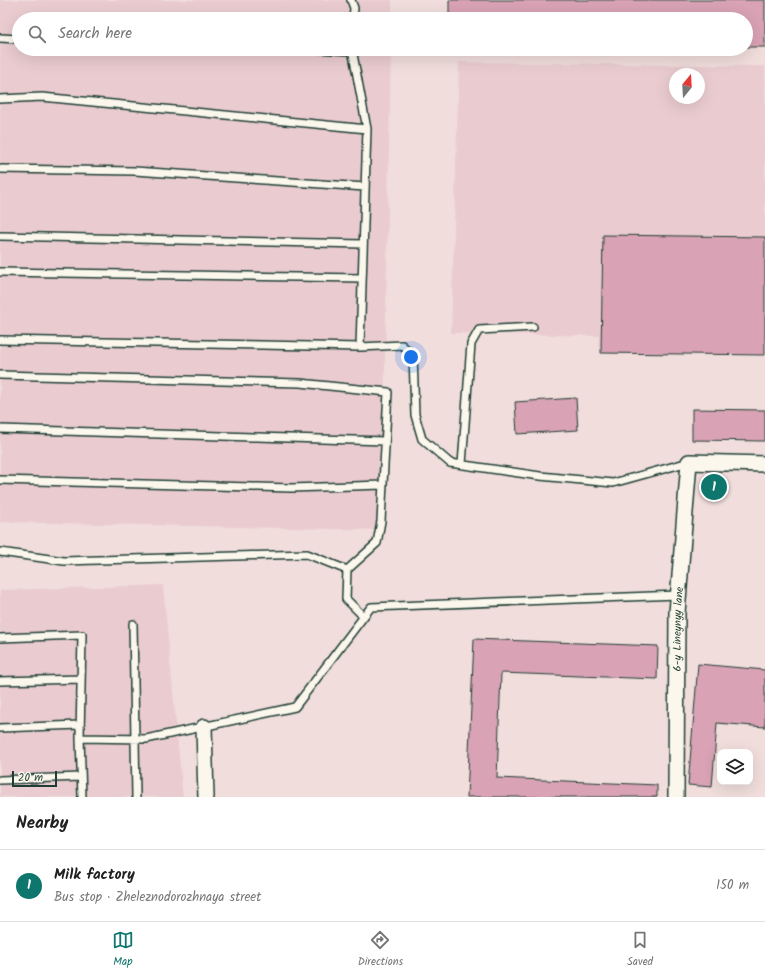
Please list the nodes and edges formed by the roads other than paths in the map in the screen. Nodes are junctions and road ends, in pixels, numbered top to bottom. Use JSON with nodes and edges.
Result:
{"nodes":[{"id":1,"x":351,"y":0,"type":"edge"},
{"id":2,"x":354,"y":12,"type":"edge"},
{"id":3,"x":0,"y":38,"type":"edge"},
{"id":4,"x":12,"y":39,"type":"edge"},
{"id":5,"x":353,"y":56,"type":"edge"},
{"id":6,"x":0,"y":99,"type":"edge"},
{"id":7,"x":367,"y":128,"type":"junction"},
{"id":8,"x":0,"y":169,"type":"edge"},
{"id":9,"x":365,"y":187,"type":"junction"},
{"id":10,"x":0,"y":236,"type":"edge"},
{"id":11,"x":363,"y":244,"type":"junction"},
{"id":12,"x":0,"y":272,"type":"edge"},
{"id":13,"x":362,"y":278,"type":"junction"},
{"id":14,"x":533,"y":327,"type":"dead end"},
{"id":15,"x":0,"y":340,"type":"edge"},
{"id":16,"x":360,"y":347,"type":"junction"},
{"id":17,"x":0,"y":375,"type":"edge"},
{"id":18,"x":0,"y":428,"type":"edge"},
{"id":19,"x":385,"y":441,"type":"junction"},
{"id":20,"x":689,"y":462,"type":"junction"},
{"id":21,"x":462,"y":464,"type":"junction"},
{"id":22,"x":765,"y":464,"type":"edge"},
{"id":23,"x":0,"y":480,"type":"edge"},
{"id":24,"x":383,"y":485,"type":"junction"},
{"id":25,"x":0,"y":552,"type":"edge"},
{"id":26,"x":347,"y":570,"type":"junction"},
{"id":27,"x":678,"y":595,"type":"junction"},
{"id":28,"x":363,"y":616,"type":"junction"},
{"id":29,"x":133,"y":624,"type":"dead end"},
{"id":30,"x":0,"y":638,"type":"edge"},
{"id":31,"x":81,"y":679,"type":"junction"},
{"id":32,"x":0,"y":681,"type":"edge"},
{"id":33,"x":80,"y":725,"type":"junction"},
{"id":34,"x":204,"y":727,"type":"junction"},
{"id":35,"x":0,"y":728,"type":"edge"},
{"id":36,"x":80,"y":738,"type":"junction"},
{"id":37,"x":134,"y":739,"type":"junction"},
{"id":38,"x":81,"y":777,"type":"junction"},
{"id":39,"x":0,"y":780,"type":"edge"},
{"id":40,"x":82,"y":797,"type":"edge"},
{"id":41,"x":136,"y":797,"type":"edge"},
{"id":42,"x":206,"y":797,"type":"edge"},
{"id":43,"x":676,"y":797,"type":"edge"}],
"edges":[{"from":1,"to":2,"type":"lane"},
{"from":3,"to":4,"type":"lane"},
{"from":5,"to":7,"type":"lane"},
{"from":6,"to":7,"type":"lane"},
{"from":7,"to":9,"type":"lane"},
{"from":8,"to":9,"type":"lane"},
{"from":9,"to":11,"type":"lane"},
{"from":10,"to":11,"type":"lane"},
{"from":11,"to":13,"type":"lane"},
{"from":12,"to":13,"type":"lane"},
{"from":13,"to":16,"type":"lane"},
{"from":14,"to":21,"type":"lane"},
{"from":15,"to":16,"type":"lane"},
{"from":16,"to":21,"type":"lane"},
{"from":17,"to":19,"type":"lane"},
{"from":18,"to":19,"type":"lane"},
{"from":19,"to":24,"type":"lane"},
{"from":20,"to":21,"type":"lane"},
{"from":20,"to":22,"type":"street"},
{"from":20,"to":27,"type":"street","name":"6-y Lineynyy lane"},
{"from":23,"to":24,"type":"lane"},
{"from":24,"to":26,"type":"lane"},
{"from":25,"to":26,"type":"lane"},
{"from":26,"to":28,"type":"lane"},
{"from":27,"to":28,"type":"lane"},
{"from":27,"to":43,"type":"street","name":"6-y Lineynyy lane"},
{"from":28,"to":34,"type":"lane"},
{"from":29,"to":37,"type":"lane"},
{"from":30,"to":31,"type":"lane"},
{"from":31,"to":32,"type":"lane"},
{"from":31,"to":33,"type":"lane"},
{"from":33,"to":35,"type":"lane"},
{"from":33,"to":36,"type":"lane"},
{"from":34,"to":37,"type":"lane"},
{"from":34,"to":42,"type":"street"},
{"from":36,"to":37,"type":"lane"},
{"from":36,"to":38,"type":"lane"},
{"from":37,"to":41,"type":"lane"},
{"from":38,"to":39,"type":"lane"},
{"from":38,"to":40,"type":"lane"}]}
